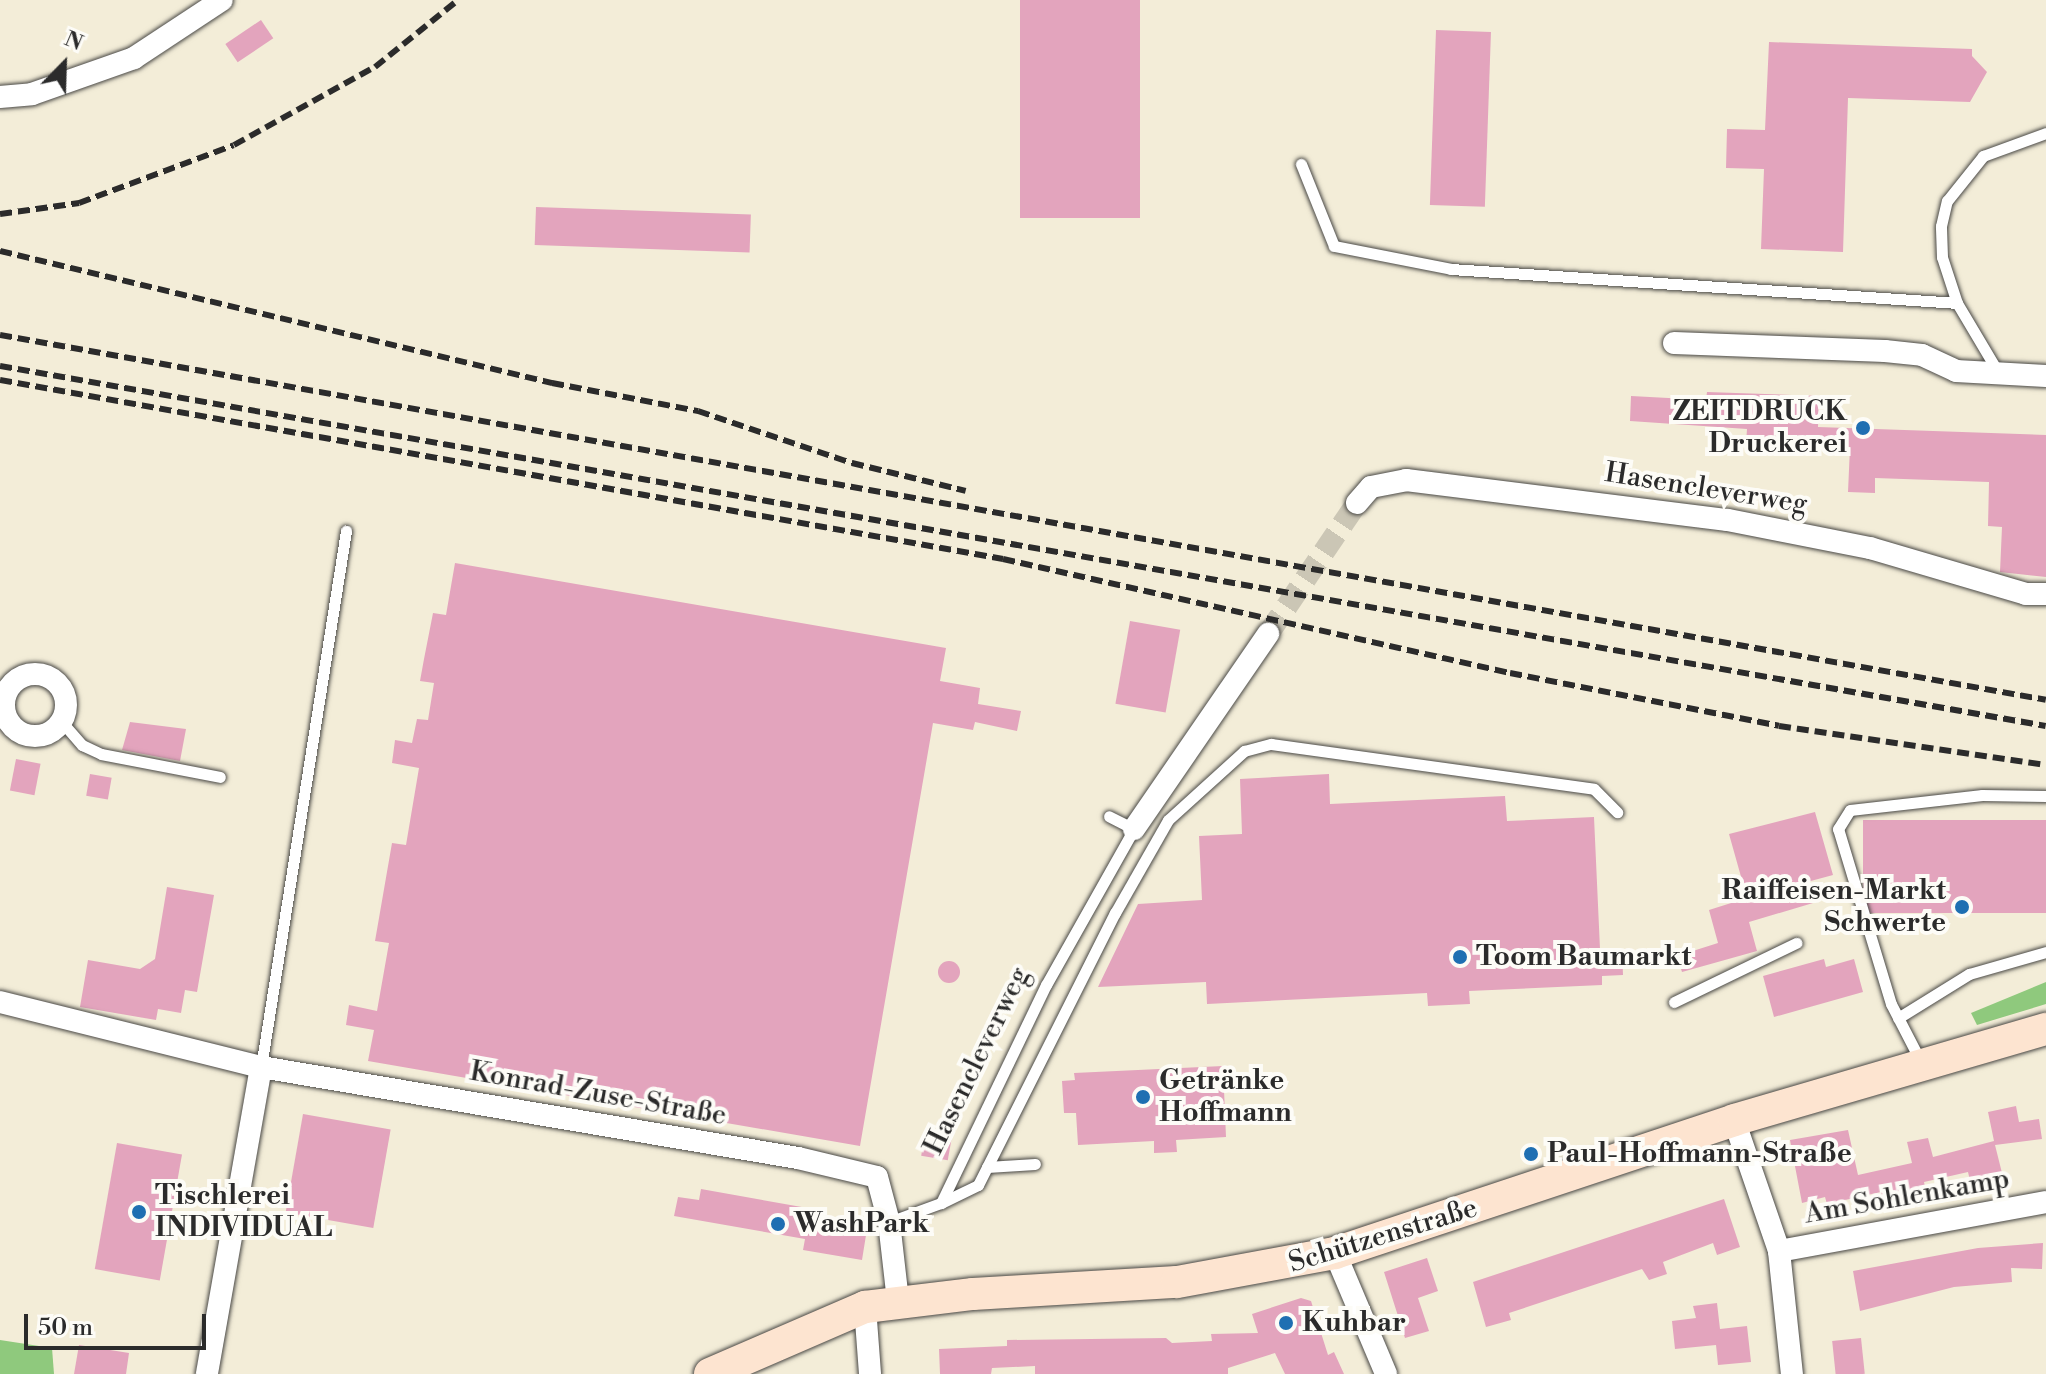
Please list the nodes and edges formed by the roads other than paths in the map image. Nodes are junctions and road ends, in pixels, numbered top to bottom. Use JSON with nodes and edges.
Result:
{"nodes":[{"id":1,"x":222,"y":0,"type":"edge"},
{"id":2,"x":0,"y":97,"type":"edge"},
{"id":3,"x":2046,"y":133,"type":"edge"},
{"id":4,"x":1301,"y":164,"type":"dead end"},
{"id":5,"x":1957,"y":303,"type":"junction"},
{"id":6,"x":1674,"y":343,"type":"dead end"},
{"id":7,"x":1998,"y":372,"type":"junction"},
{"id":8,"x":2046,"y":376,"type":"edge"},
{"id":9,"x":1357,"y":503,"type":"tunnel mouth"},
{"id":10,"x":346,"y":531,"type":"dead end"},
{"id":11,"x":2046,"y":594,"type":"edge"},
{"id":12,"x":1268,"y":634,"type":"tunnel mouth"},
{"id":13,"x":3,"y":691,"type":"edge"},
{"id":14,"x":61,"y":721,"type":"junction"},
{"id":15,"x":220,"y":777,"type":"dead end"},
{"id":16,"x":2046,"y":796,"type":"edge"},
{"id":17,"x":1617,"y":812,"type":"dead end"},
{"id":18,"x":1109,"y":816,"type":"dead end"},
{"id":19,"x":1134,"y":829,"type":"junction"},
{"id":20,"x":1796,"y":943,"type":"dead end"},
{"id":21,"x":2046,"y":952,"type":"edge"},
{"id":22,"x":0,"y":1002,"type":"edge"},
{"id":23,"x":1674,"y":1002,"type":"dead end"},
{"id":24,"x":1898,"y":1018,"type":"junction"},
{"id":25,"x":2046,"y":1029,"type":"edge"},
{"id":26,"x":1923,"y":1066,"type":"junction"},
{"id":27,"x":261,"y":1067,"type":"junction"},
{"id":28,"x":1734,"y":1120,"type":"junction"},
{"id":29,"x":1035,"y":1164,"type":"dead end"},
{"id":30,"x":987,"y":1167,"type":"junction"},
{"id":31,"x":2046,"y":1202,"type":"edge"},
{"id":32,"x":941,"y":1203,"type":"junction"},
{"id":33,"x":889,"y":1222,"type":"junction"},
{"id":34,"x":1779,"y":1251,"type":"junction"},
{"id":35,"x":1335,"y":1253,"type":"junction"},
{"id":36,"x":898,"y":1301,"type":"junction"},
{"id":37,"x":865,"y":1307,"type":"junction"},
{"id":38,"x":207,"y":1374,"type":"edge"},
{"id":39,"x":710,"y":1374,"type":"edge"},
{"id":40,"x":870,"y":1374,"type":"edge"},
{"id":41,"x":1386,"y":1374,"type":"edge"},
{"id":42,"x":1792,"y":1374,"type":"edge"}],
"edges":[{"from":1,"to":2,"type":"street"},
{"from":3,"to":5,"type":"lane"},
{"from":4,"to":5,"type":"lane"},
{"from":5,"to":7,"type":"lane"},
{"from":6,"to":7,"type":"street"},
{"from":7,"to":8,"type":"street"},
{"from":9,"to":11,"type":"street","name":"Hasencleverweg"},
{"from":10,"to":27,"type":"lane"},
{"from":12,"to":19,"type":"street","name":"Hasencleverweg"},
{"from":13,"to":14,"type":"street"},
{"from":13,"to":14,"type":"street"},
{"from":14,"to":15,"type":"lane"},
{"from":16,"to":24,"type":"lane"},
{"from":17,"to":30,"type":"lane"},
{"from":18,"to":19,"type":"lane"},
{"from":19,"to":32,"type":"lane","name":"Hasencleverweg"},
{"from":20,"to":23,"type":"lane"},
{"from":21,"to":24,"type":"lane"},
{"from":22,"to":27,"type":"street","name":"Konrad-Zuse-Straße"},
{"from":24,"to":26,"type":"lane"},
{"from":25,"to":26,"type":"main road","name":"Schützenstraße"},
{"from":26,"to":28,"type":"main road","name":"Schützenstraße"},
{"from":27,"to":33,"type":"street","name":"Konrad-Zuse-Straße"},
{"from":27,"to":38,"type":"street"},
{"from":28,"to":34,"type":"street"},
{"from":28,"to":35,"type":"main road","name":"Schützenstraße"},
{"from":29,"to":30,"type":"lane"},
{"from":30,"to":32,"type":"lane"},
{"from":31,"to":34,"type":"street","name":"Am Sohlenkamp"},
{"from":32,"to":33,"type":"lane"},
{"from":33,"to":36,"type":"street"},
{"from":34,"to":42,"type":"street"},
{"from":35,"to":36,"type":"main road","name":"Schützenstraße"},
{"from":35,"to":41,"type":"street"},
{"from":36,"to":37,"type":"main road","name":"Schützenstraße"},
{"from":37,"to":39,"type":"main road","name":"Schützenstraße"},
{"from":37,"to":40,"type":"street"}]}
